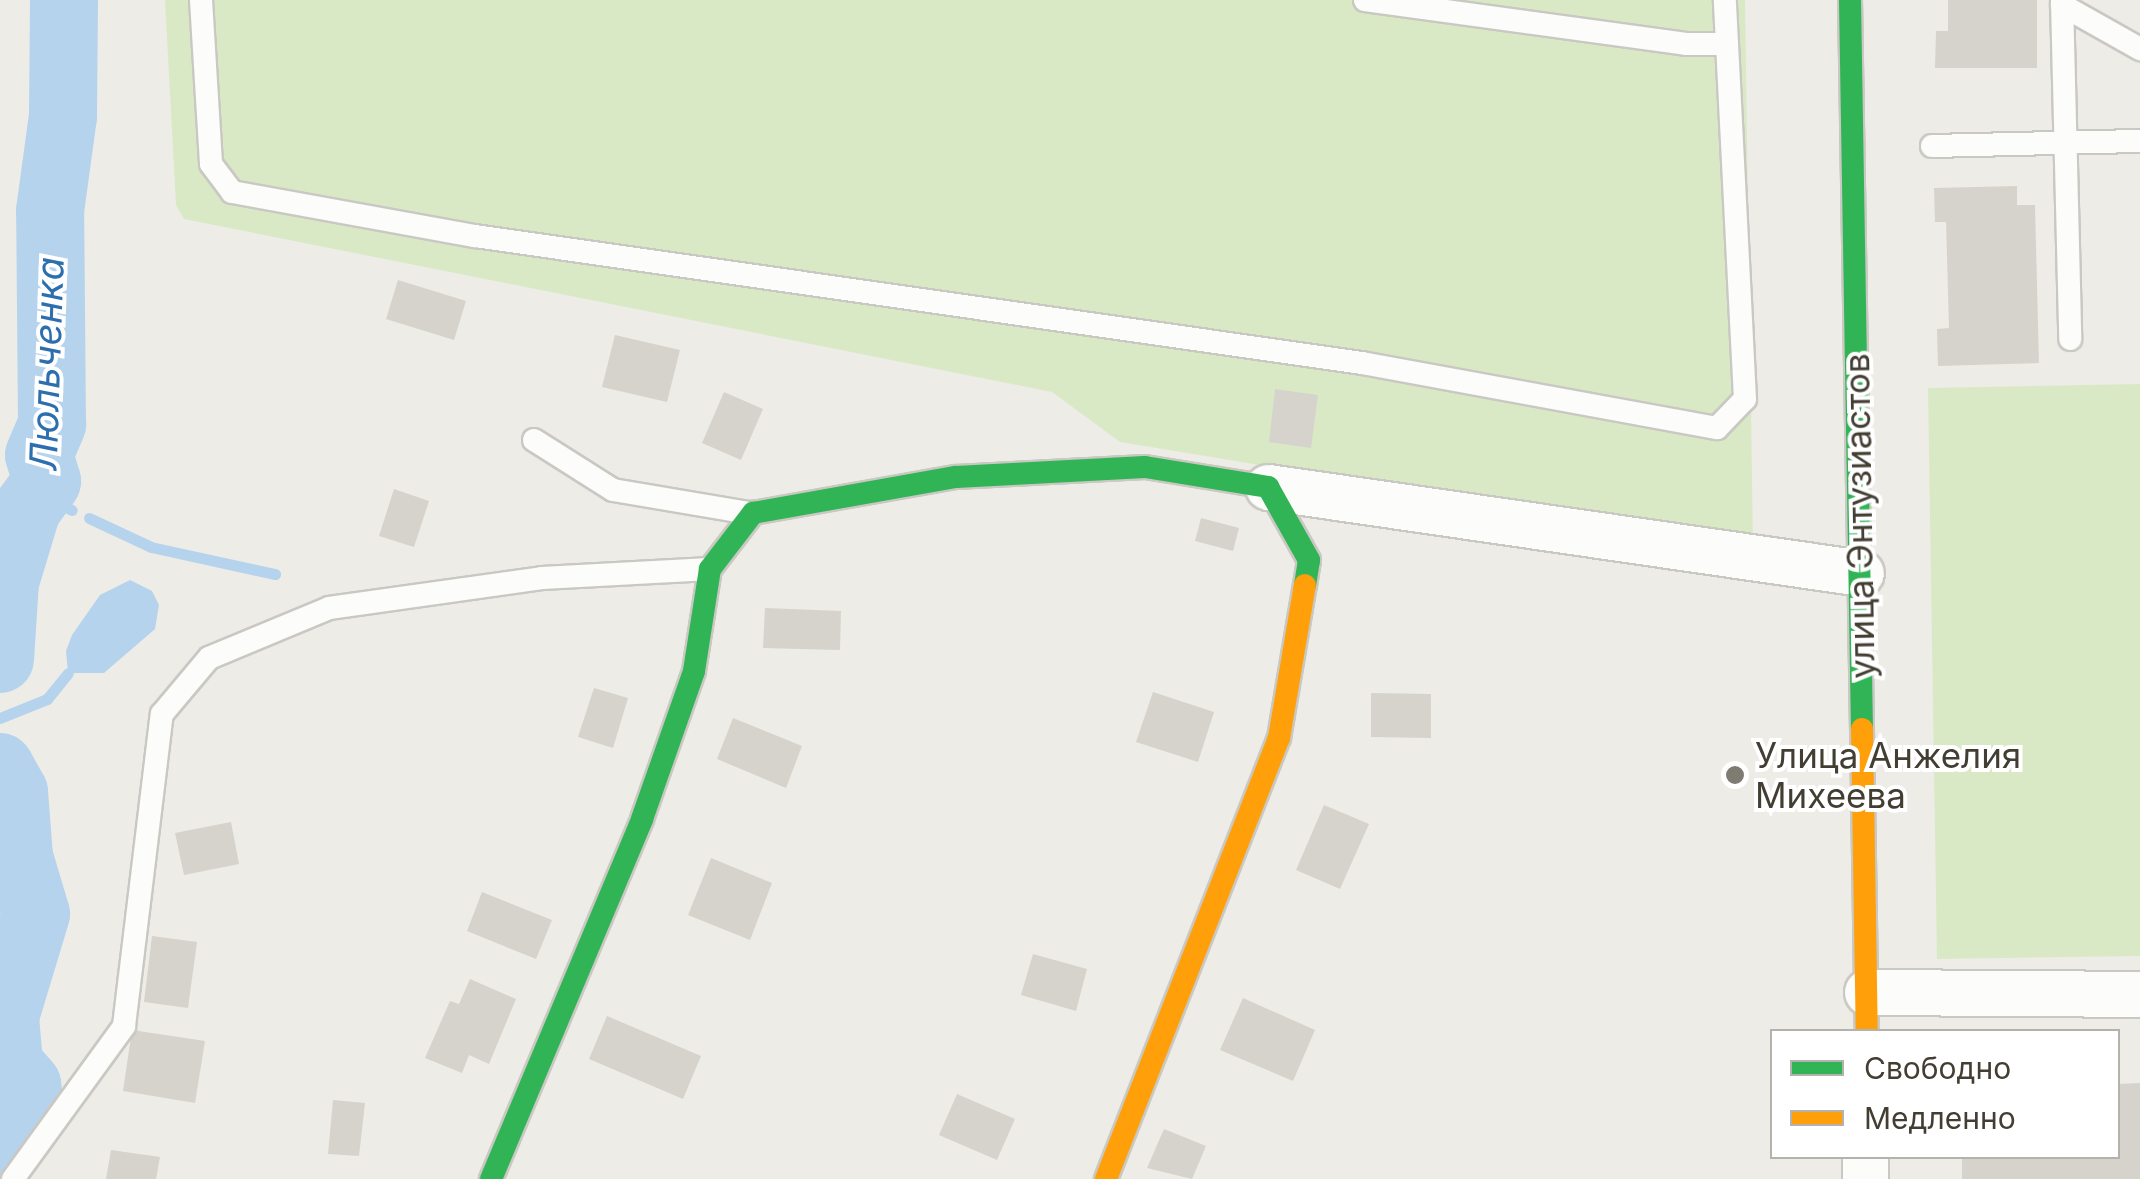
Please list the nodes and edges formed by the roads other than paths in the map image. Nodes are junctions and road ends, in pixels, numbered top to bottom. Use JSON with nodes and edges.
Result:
{"nodes":[{"id":1,"x":201,"y":0,"type":"edge"},
{"id":2,"x":1365,"y":0,"type":"edge"},
{"id":3,"x":1725,"y":0,"type":"edge"},
{"id":4,"x":1850,"y":0,"type":"edge"},
{"id":5,"x":2062,"y":2,"type":"edge"},
{"id":6,"x":1727,"y":44,"type":"junction"},
{"id":7,"x":2140,"y":49,"type":"edge"},
{"id":8,"x":2140,"y":141,"type":"edge"},
{"id":9,"x":2065,"y":142,"type":"junction"},
{"id":10,"x":1932,"y":146,"type":"dead end"},
{"id":11,"x":2070,"y":339,"type":"dead end"},
{"id":12,"x":534,"y":440,"type":"dead end"},
{"id":13,"x":1268,"y":487,"type":"junction"},
{"id":14,"x":752,"y":513,"type":"junction"},
{"id":15,"x":710,"y":568,"type":"junction"},
{"id":16,"x":1860,"y":573,"type":"junction"},
{"id":17,"x":2140,"y":994,"type":"edge"},
{"id":18,"x":1867,"y":1012,"type":"edge"},
{"id":19,"x":13,"y":1179,"type":"edge"},
{"id":20,"x":492,"y":1179,"type":"edge"},
{"id":21,"x":1106,"y":1179,"type":"edge"}],
"edges":[{"from":1,"to":6,"type":"lane"},
{"from":2,"to":6,"type":"lane"},
{"from":3,"to":6,"type":"lane"},
{"from":4,"to":16,"type":"street","name":"улица Энтузиастов"},
{"from":5,"to":7,"type":"lane"},
{"from":5,"to":9,"type":"lane"},
{"from":8,"to":9,"type":"lane"},
{"from":9,"to":10,"type":"lane"},
{"from":9,"to":11,"type":"lane"},
{"from":12,"to":14,"type":"lane"},
{"from":13,"to":14,"type":"street"},
{"from":13,"to":16,"type":"street"},
{"from":13,"to":21,"type":"street"},
{"from":14,"to":15,"type":"street"},
{"from":15,"to":19,"type":"lane"},
{"from":15,"to":20,"type":"street"},
{"from":16,"to":18,"type":"street","name":"улица Энтузиастов"},
{"from":17,"to":18,"type":"street"}]}
